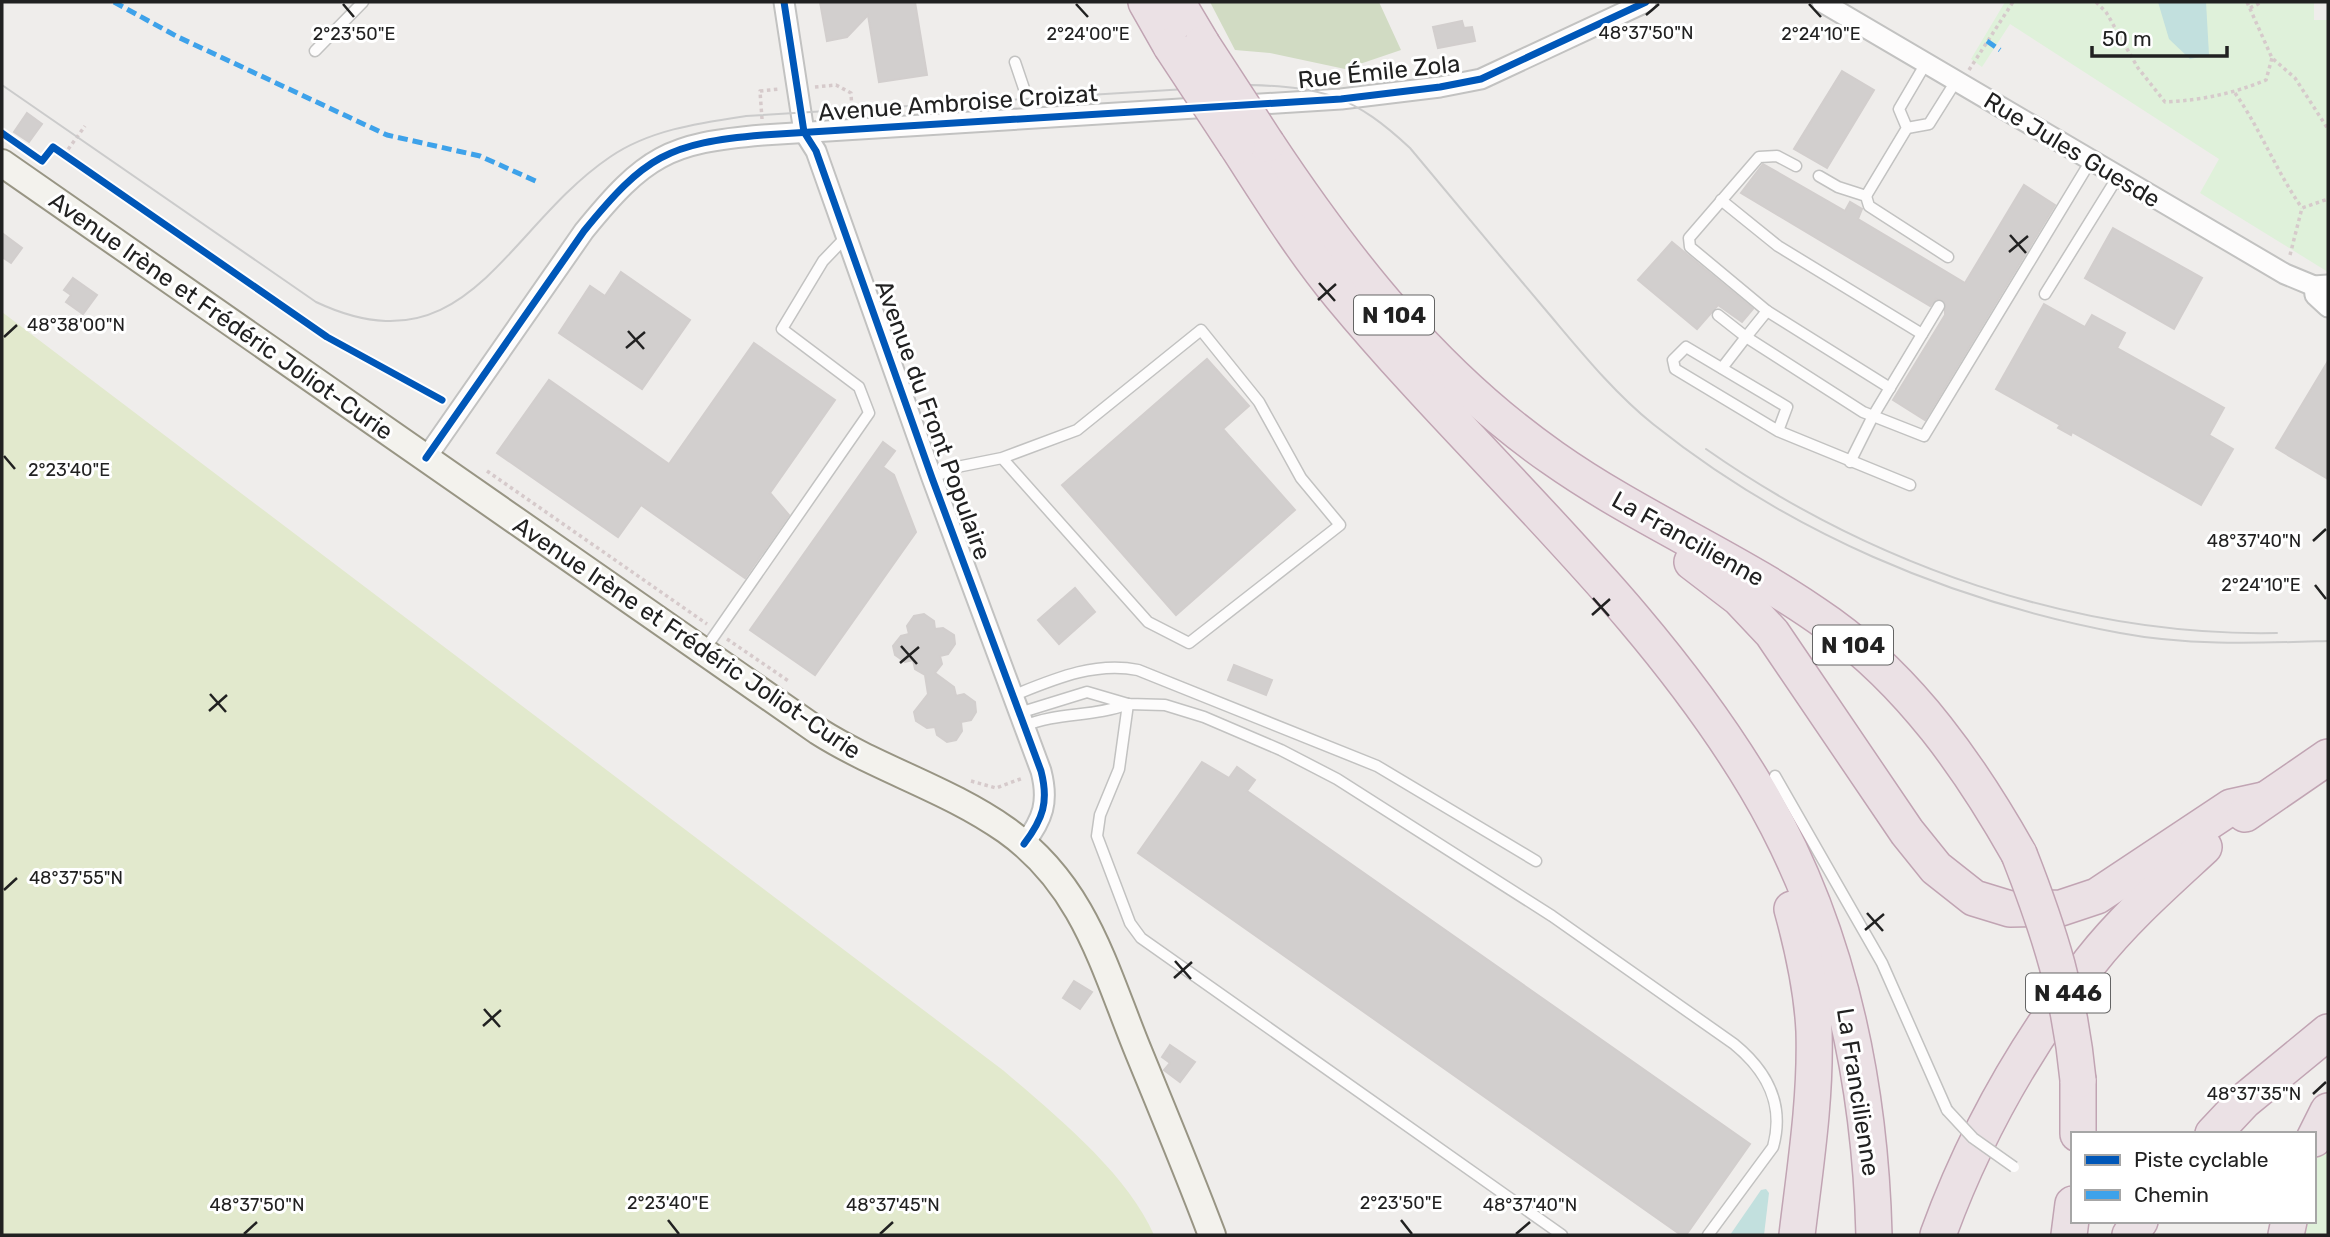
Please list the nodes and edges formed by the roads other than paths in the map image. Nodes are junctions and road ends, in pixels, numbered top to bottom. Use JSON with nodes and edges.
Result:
{"nodes":[{"id":1,"x":363,"y":2,"type":"edge"},
{"id":2,"x":784,"y":2,"type":"edge"},
{"id":3,"x":1146,"y":2,"type":"edge"},
{"id":4,"x":1177,"y":2,"type":"edge"},
{"id":5,"x":1646,"y":2,"type":"edge"},
{"id":6,"x":1822,"y":2,"type":"edge"},
{"id":7,"x":1186,"y":45,"type":"junction"},
{"id":8,"x":315,"y":51,"type":"dead end"},
{"id":9,"x":1014,"y":62,"type":"dead end"},
{"id":10,"x":1926,"y":63,"type":"junction"},
{"id":11,"x":1958,"y":82,"type":"junction"},
{"id":12,"x":1183,"y":106,"type":"joint"},
{"id":13,"x":1034,"y":119,"type":"junction"},
{"id":14,"x":1907,"y":128,"type":"junction"},
{"id":15,"x":804,"y":132,"type":"junction"},
{"id":16,"x":1252,"y":145,"type":"junction"},
{"id":17,"x":2090,"y":162,"type":"junction"},
{"id":18,"x":2,"y":163,"type":"edge"},
{"id":19,"x":1796,"y":166,"type":"dead end"},
{"id":20,"x":1819,"y":176,"type":"dead end"},
{"id":21,"x":2117,"y":178,"type":"junction"},
{"id":22,"x":1866,"y":196,"type":"junction"},
{"id":23,"x":1721,"y":200,"type":"junction"},
{"id":24,"x":847,"y":236,"type":"junction"},
{"id":25,"x":1948,"y":257,"type":"dead end"},
{"id":26,"x":2321,"y":285,"type":"edge"},
{"id":27,"x":2045,"y":294,"type":"dead end"},
{"id":28,"x":1939,"y":306,"type":"dead end"},
{"id":29,"x":2328,"y":307,"type":"edge"},
{"id":30,"x":1767,"y":310,"type":"junction"},
{"id":31,"x":1718,"y":315,"type":"dead end"},
{"id":32,"x":1922,"y":334,"type":"junction"},
{"id":33,"x":1746,"y":337,"type":"junction"},
{"id":34,"x":1722,"y":368,"type":"junction"},
{"id":35,"x":1890,"y":388,"type":"junction"},
{"id":36,"x":1873,"y":416,"type":"junction"},
{"id":37,"x":1778,"y":431,"type":"junction"},
{"id":38,"x":426,"y":458,"type":"junction"},
{"id":39,"x":1002,"y":458,"type":"junction"},
{"id":40,"x":1850,"y":462,"type":"junction"},
{"id":41,"x":932,"y":478,"type":"junction"},
{"id":42,"x":1910,"y":485,"type":"dead end"},
{"id":43,"x":1625,"y":505,"type":"junction"},
{"id":44,"x":710,"y":642,"type":"junction"},
{"id":45,"x":1128,"y":704,"type":"junction"},
{"id":46,"x":1018,"y":712,"type":"junction"},
{"id":47,"x":2328,"y":757,"type":"edge"},
{"id":48,"x":1767,"y":783,"type":"junction"},
{"id":49,"x":2263,"y":800,"type":"junction"},
{"id":50,"x":1024,"y":844,"type":"junction"},
{"id":51,"x":1536,"y":861,"type":"dead end"},
{"id":52,"x":2328,"y":1031,"type":"edge"},
{"id":53,"x":2328,"y":1111,"type":"edge"},
{"id":54,"x":2078,"y":1132,"type":"edge"},
{"id":55,"x":2215,"y":1132,"type":"edge"},
{"id":56,"x":2316,"y":1135,"type":"edge"},
{"id":57,"x":2014,"y":1167,"type":"dead end"},
{"id":58,"x":1212,"y":1235,"type":"edge"},
{"id":59,"x":1562,"y":1235,"type":"edge"},
{"id":60,"x":1708,"y":1235,"type":"edge"},
{"id":61,"x":1797,"y":1235,"type":"edge"},
{"id":62,"x":1874,"y":1235,"type":"edge"},
{"id":63,"x":1938,"y":1235,"type":"edge"}],
"edges":[{"from":1,"to":8,"type":"lane"},
{"from":2,"to":15,"type":"street","name":"Avenue du Front Populaire"},
{"from":3,"to":7,"type":"highway","name":"La Francilienne","number":"N 104"},
{"from":4,"to":7,"type":"highway","name":"La Francilienne","number":"N 104"},
{"from":5,"to":12,"type":"street","name":"Rue Émile Zola"},
{"from":6,"to":10,"type":"street","name":"Rue Jules Guesde"},
{"from":7,"to":16,"type":"highway","name":"La Francilienne","number":"N 104","bridge":true},
{"from":9,"to":13,"type":"lane"},
{"from":10,"to":11,"type":"street","name":"Rue Jules Guesde"},
{"from":10,"to":14,"type":"lane"},
{"from":11,"to":14,"type":"lane"},
{"from":11,"to":17,"type":"street","name":"Rue Jules Guesde"},
{"from":12,"to":13,"type":"street","name":"Avenue Ambroise Croizat"},
{"from":13,"to":15,"type":"street","name":"Avenue Ambroise Croizat"},
{"from":14,"to":22,"type":"lane"},
{"from":15,"to":24,"type":"street","name":"Avenue du Front Populaire"},
{"from":15,"to":38,"type":"street","name":"Avenue Ambroise Croizat"},
{"from":16,"to":43,"type":"highway","name":"La Francilienne","number":"N 104"},
{"from":16,"to":48,"type":"highway","name":"La Francilienne","number":"N 104"},
{"from":17,"to":21,"type":"street","name":"Rue Jules Guesde"},
{"from":17,"to":36,"type":"lane"},
{"from":18,"to":38,"type":"main road","name":"Avenue Irène et Frédéric Joliot-Curie"},
{"from":19,"to":23,"type":"lane"},
{"from":20,"to":22,"type":"lane"},
{"from":21,"to":26,"type":"street","name":"Rue Jules Guesde"},
{"from":21,"to":27,"type":"lane"},
{"from":22,"to":25,"type":"lane"},
{"from":23,"to":30,"type":"lane"},
{"from":23,"to":32,"type":"lane"},
{"from":24,"to":41,"type":"street","name":"Avenue du Front Populaire"},
{"from":24,"to":44,"type":"lane"},
{"from":26,"to":29,"type":"street"},
{"from":28,"to":32,"type":"lane"},
{"from":30,"to":33,"type":"lane"},
{"from":30,"to":35,"type":"lane"},
{"from":31,"to":33,"type":"lane"},
{"from":32,"to":35,"type":"lane"},
{"from":33,"to":34,"type":"lane"},
{"from":33,"to":36,"type":"lane"},
{"from":34,"to":37,"type":"lane"},
{"from":34,"to":37,"type":"lane"},
{"from":35,"to":36,"type":"lane"},
{"from":36,"to":40,"type":"lane"},
{"from":37,"to":40,"type":"lane"},
{"from":38,"to":44,"type":"main road","name":"Avenue Irène et Frédéric Joliot-Curie"},
{"from":39,"to":39,"type":"lane"},
{"from":39,"to":41,"type":"lane"},
{"from":40,"to":42,"type":"lane"},
{"from":41,"to":46,"type":"street","name":"Avenue du Front Populaire"},
{"from":43,"to":49,"type":"highway"},
{"from":43,"to":54,"type":"highway","name":"La Francilienne","number":"N 104","bridge":true},
{"from":44,"to":50,"type":"main road","name":"Avenue Irène et Frédéric Joliot-Curie"},
{"from":45,"to":46,"type":"lane"},
{"from":45,"to":46,"type":"lane"},
{"from":45,"to":59,"type":"lane"},
{"from":45,"to":60,"type":"lane"},
{"from":46,"to":50,"type":"street","name":"Avenue du Front Populaire"},
{"from":46,"to":51,"type":"lane"},
{"from":47,"to":49,"type":"highway","number":"N 446"},
{"from":48,"to":57,"type":"lane","bridge":true},
{"from":48,"to":61,"type":"highway"},
{"from":48,"to":62,"type":"highway","name":"La Francilienne","number":"N 104"},
{"from":49,"to":63,"type":"highway","number":"N 446"},
{"from":50,"to":58,"type":"main road","name":"Avenue Irène et Frédéric Joliot-Curie"},
{"from":52,"to":55,"type":"highway"},
{"from":53,"to":56,"type":"highway"}]}
